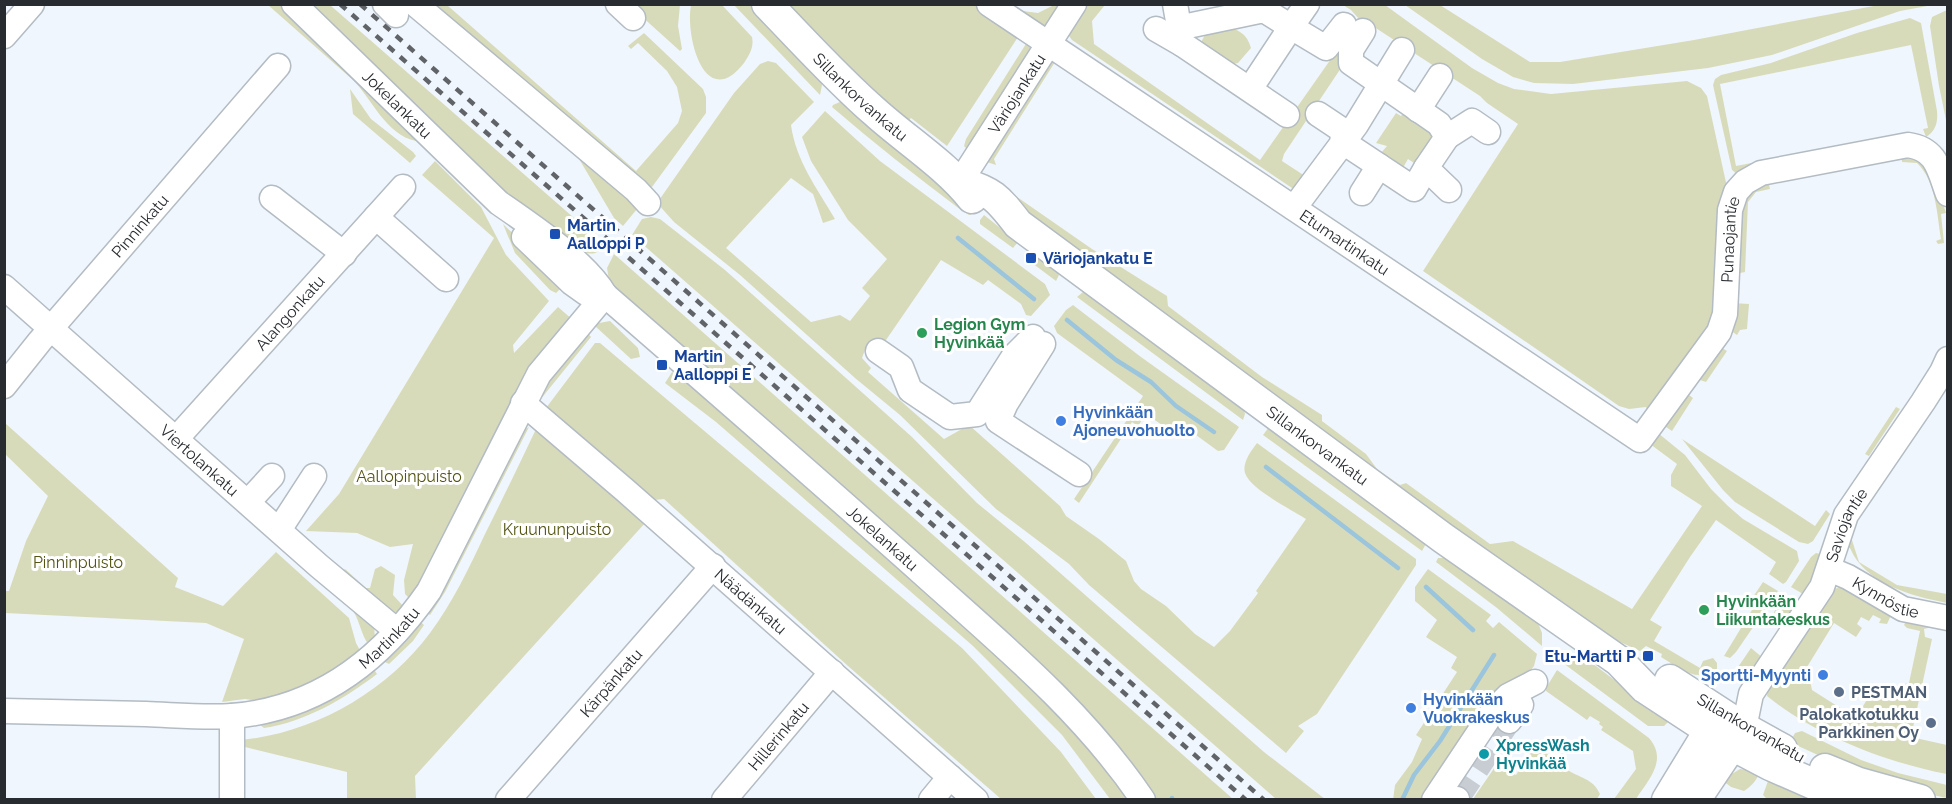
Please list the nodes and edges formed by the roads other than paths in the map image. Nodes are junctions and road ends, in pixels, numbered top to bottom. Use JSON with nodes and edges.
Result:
{"nodes":[{"id":1,"x":32,"y":4,"type":"edge"},
{"id":2,"x":294,"y":4,"type":"edge"},
{"id":3,"x":767,"y":4,"type":"edge"},
{"id":4,"x":989,"y":4,"type":"edge"},
{"id":5,"x":1074,"y":4,"type":"edge"},
{"id":6,"x":1307,"y":4,"type":"edge"},
{"id":7,"x":1265,"y":7,"type":"edge"},
{"id":8,"x":399,"y":8,"type":"edge"},
{"id":9,"x":1225,"y":11,"type":"edge"},
{"id":10,"x":1173,"y":26,"type":"edge"},
{"id":11,"x":1291,"y":27,"type":"junction"},
{"id":12,"x":4,"y":36,"type":"edge"},
{"id":13,"x":1049,"y":44,"type":"junction"},
{"id":14,"x":1402,"y":50,"type":"dead end"},
{"id":15,"x":278,"y":66,"type":"dead end"},
{"id":16,"x":1440,"y":76,"type":"dead end"},
{"id":17,"x":1380,"y":84,"type":"junction"},
{"id":18,"x":1250,"y":89,"type":"junction"},
{"id":19,"x":1418,"y":110,"type":"junction"},
{"id":20,"x":1318,"y":114,"type":"dead end"},
{"id":21,"x":1287,"y":115,"type":"dead end"},
{"id":22,"x":1488,"y":132,"type":"dead end"},
{"id":23,"x":1447,"y":137,"type":"junction"},
{"id":24,"x":1343,"y":142,"type":"junction"},
{"id":25,"x":1379,"y":166,"type":"junction"},
{"id":26,"x":1426,"y":168,"type":"junction"},
{"id":27,"x":960,"y":182,"type":"junction"},
{"id":28,"x":403,"y":188,"type":"dead end"},
{"id":29,"x":1449,"y":190,"type":"dead end"},
{"id":30,"x":1362,"y":193,"type":"dead end"},
{"id":31,"x":1947,"y":194,"type":"edge"},
{"id":32,"x":272,"y":198,"type":"dead end"},
{"id":33,"x":648,"y":203,"type":"dead end"},
{"id":34,"x":1294,"y":208,"type":"junction"},
{"id":35,"x":376,"y":218,"type":"junction"},
{"id":36,"x":344,"y":254,"type":"junction"},
{"id":37,"x":446,"y":279,"type":"dead end"},
{"id":38,"x":4,"y":287,"type":"edge"},
{"id":39,"x":605,"y":295,"type":"junction"},
{"id":40,"x":51,"y":328,"type":"junction"},
{"id":41,"x":878,"y":351,"type":"dead end"},
{"id":42,"x":1947,"y":359,"type":"edge"},
{"id":43,"x":4,"y":386,"type":"edge"},
{"id":44,"x":523,"y":402,"type":"junction"},
{"id":45,"x":176,"y":439,"type":"junction"},
{"id":46,"x":1640,"y":440,"type":"joint"},
{"id":47,"x":1079,"y":474,"type":"dead end"},
{"id":48,"x":272,"y":476,"type":"dead end"},
{"id":49,"x":314,"y":476,"type":"dead end"},
{"id":50,"x":248,"y":502,"type":"junction"},
{"id":51,"x":279,"y":530,"type":"junction"},
{"id":52,"x":713,"y":566,"type":"junction"},
{"id":53,"x":1829,"y":569,"type":"junction"},
{"id":54,"x":1947,"y":618,"type":"edge"},
{"id":55,"x":397,"y":631,"type":"junction"},
{"id":56,"x":832,"y":672,"type":"junction"},
{"id":57,"x":1535,"y":682,"type":"dead end"},
{"id":58,"x":4,"y":711,"type":"edge"},
{"id":59,"x":232,"y":716,"type":"junction"},
{"id":60,"x":1727,"y":729,"type":"junction"},
{"id":61,"x":950,"y":777,"type":"junction"},
{"id":62,"x":232,"y":800,"type":"edge"},
{"id":63,"x":508,"y":800,"type":"edge"},
{"id":64,"x":724,"y":800,"type":"edge"},
{"id":65,"x":931,"y":800,"type":"edge"},
{"id":66,"x":976,"y":800,"type":"edge"},
{"id":67,"x":1143,"y":800,"type":"edge"},
{"id":68,"x":1434,"y":800,"type":"edge"},
{"id":69,"x":1667,"y":800,"type":"edge"},
{"id":70,"x":1695,"y":800,"type":"edge"},
{"id":71,"x":1850,"y":800,"type":"edge"},
{"id":72,"x":1920,"y":800,"type":"edge"}],
"edges":[{"from":1,"to":12,"type":"street"},
{"from":2,"to":39,"type":"street","name":"Jokelankatu"},
{"from":3,"to":27,"type":"main road","name":"Sillankorvankatu"},
{"from":4,"to":13,"type":"street","name":"Etumartinkatu"},
{"from":5,"to":13,"type":"street","name":"Väriojankatu"},
{"from":6,"to":11,"type":"street"},
{"from":7,"to":9,"type":"street"},
{"from":7,"to":11,"type":"street"},
{"from":8,"to":33,"type":"street"},
{"from":9,"to":10,"type":"street"},
{"from":10,"to":18,"type":"street"},
{"from":11,"to":17,"type":"street"},
{"from":11,"to":18,"type":"street"},
{"from":13,"to":27,"type":"street","name":"Väriojankatu"},
{"from":13,"to":34,"type":"street","name":"Etumartinkatu"},
{"from":14,"to":17,"type":"street"},
{"from":15,"to":40,"type":"street","name":"Pinninkatu"},
{"from":16,"to":19,"type":"street"},
{"from":17,"to":19,"type":"street"},
{"from":17,"to":24,"type":"street"},
{"from":18,"to":21,"type":"street"},
{"from":19,"to":23,"type":"street"},
{"from":20,"to":24,"type":"street"},
{"from":22,"to":23,"type":"street"},
{"from":23,"to":26,"type":"street"},
{"from":24,"to":25,"type":"street"},
{"from":24,"to":34,"type":"street"},
{"from":25,"to":26,"type":"street"},
{"from":25,"to":30,"type":"street"},
{"from":26,"to":29,"type":"street"},
{"from":27,"to":60,"type":"main road","name":"Sillankorvankatu"},
{"from":28,"to":35,"type":"street","name":"Alangonkatu"},
{"from":31,"to":46,"type":"street","name":"Punaojantie"},
{"from":32,"to":36,"type":"street"},
{"from":34,"to":46,"type":"street","name":"Etumartinkatu"},
{"from":35,"to":36,"type":"street","name":"Alangonkatu"},
{"from":35,"to":37,"type":"street"},
{"from":36,"to":45,"type":"street","name":"Alangonkatu"},
{"from":38,"to":40,"type":"street","name":"Viertolankatu"},
{"from":39,"to":44,"type":"street","name":"Martinkatu"},
{"from":39,"to":67,"type":"street","name":"Jokelankatu"},
{"from":40,"to":43,"type":"street","name":"Pinninkatu"},
{"from":40,"to":45,"type":"street","name":"Viertolankatu"},
{"from":41,"to":47,"type":"street"},
{"from":42,"to":53,"type":"street","name":"Saviojantie"},
{"from":44,"to":52,"type":"street","name":"Näädänkatu"},
{"from":44,"to":55,"type":"street","name":"Martinkatu"},
{"from":45,"to":50,"type":"street","name":"Viertolankatu"},
{"from":48,"to":50,"type":"street"},
{"from":49,"to":51,"type":"street"},
{"from":50,"to":51,"type":"street","name":"Viertolankatu"},
{"from":51,"to":55,"type":"street","name":"Viertolankatu"},
{"from":52,"to":56,"type":"street","name":"Näädänkatu"},
{"from":52,"to":63,"type":"street","name":"Kärpänkatu"},
{"from":53,"to":54,"type":"street","name":"Kynnöstie"},
{"from":53,"to":60,"type":"street","name":"Saviojantie"},
{"from":55,"to":59,"type":"street","name":"Martinkatu"},
{"from":56,"to":61,"type":"street","name":"Näädänkatu"},
{"from":56,"to":64,"type":"street","name":"Hillerinkatu"},
{"from":57,"to":68,"type":"street"},
{"from":58,"to":59,"type":"street","name":"Martinkatu"},
{"from":59,"to":62,"type":"street"},
{"from":60,"to":69,"type":"main road"},
{"from":60,"to":70,"type":"main road"},
{"from":60,"to":71,"type":"main road","name":"Sillankorvankatu"},
{"from":60,"to":72,"type":"main road","name":"Sillankorvankatu"},
{"from":61,"to":65,"type":"street"},
{"from":61,"to":66,"type":"street","name":"Näädänkatu"}]}
